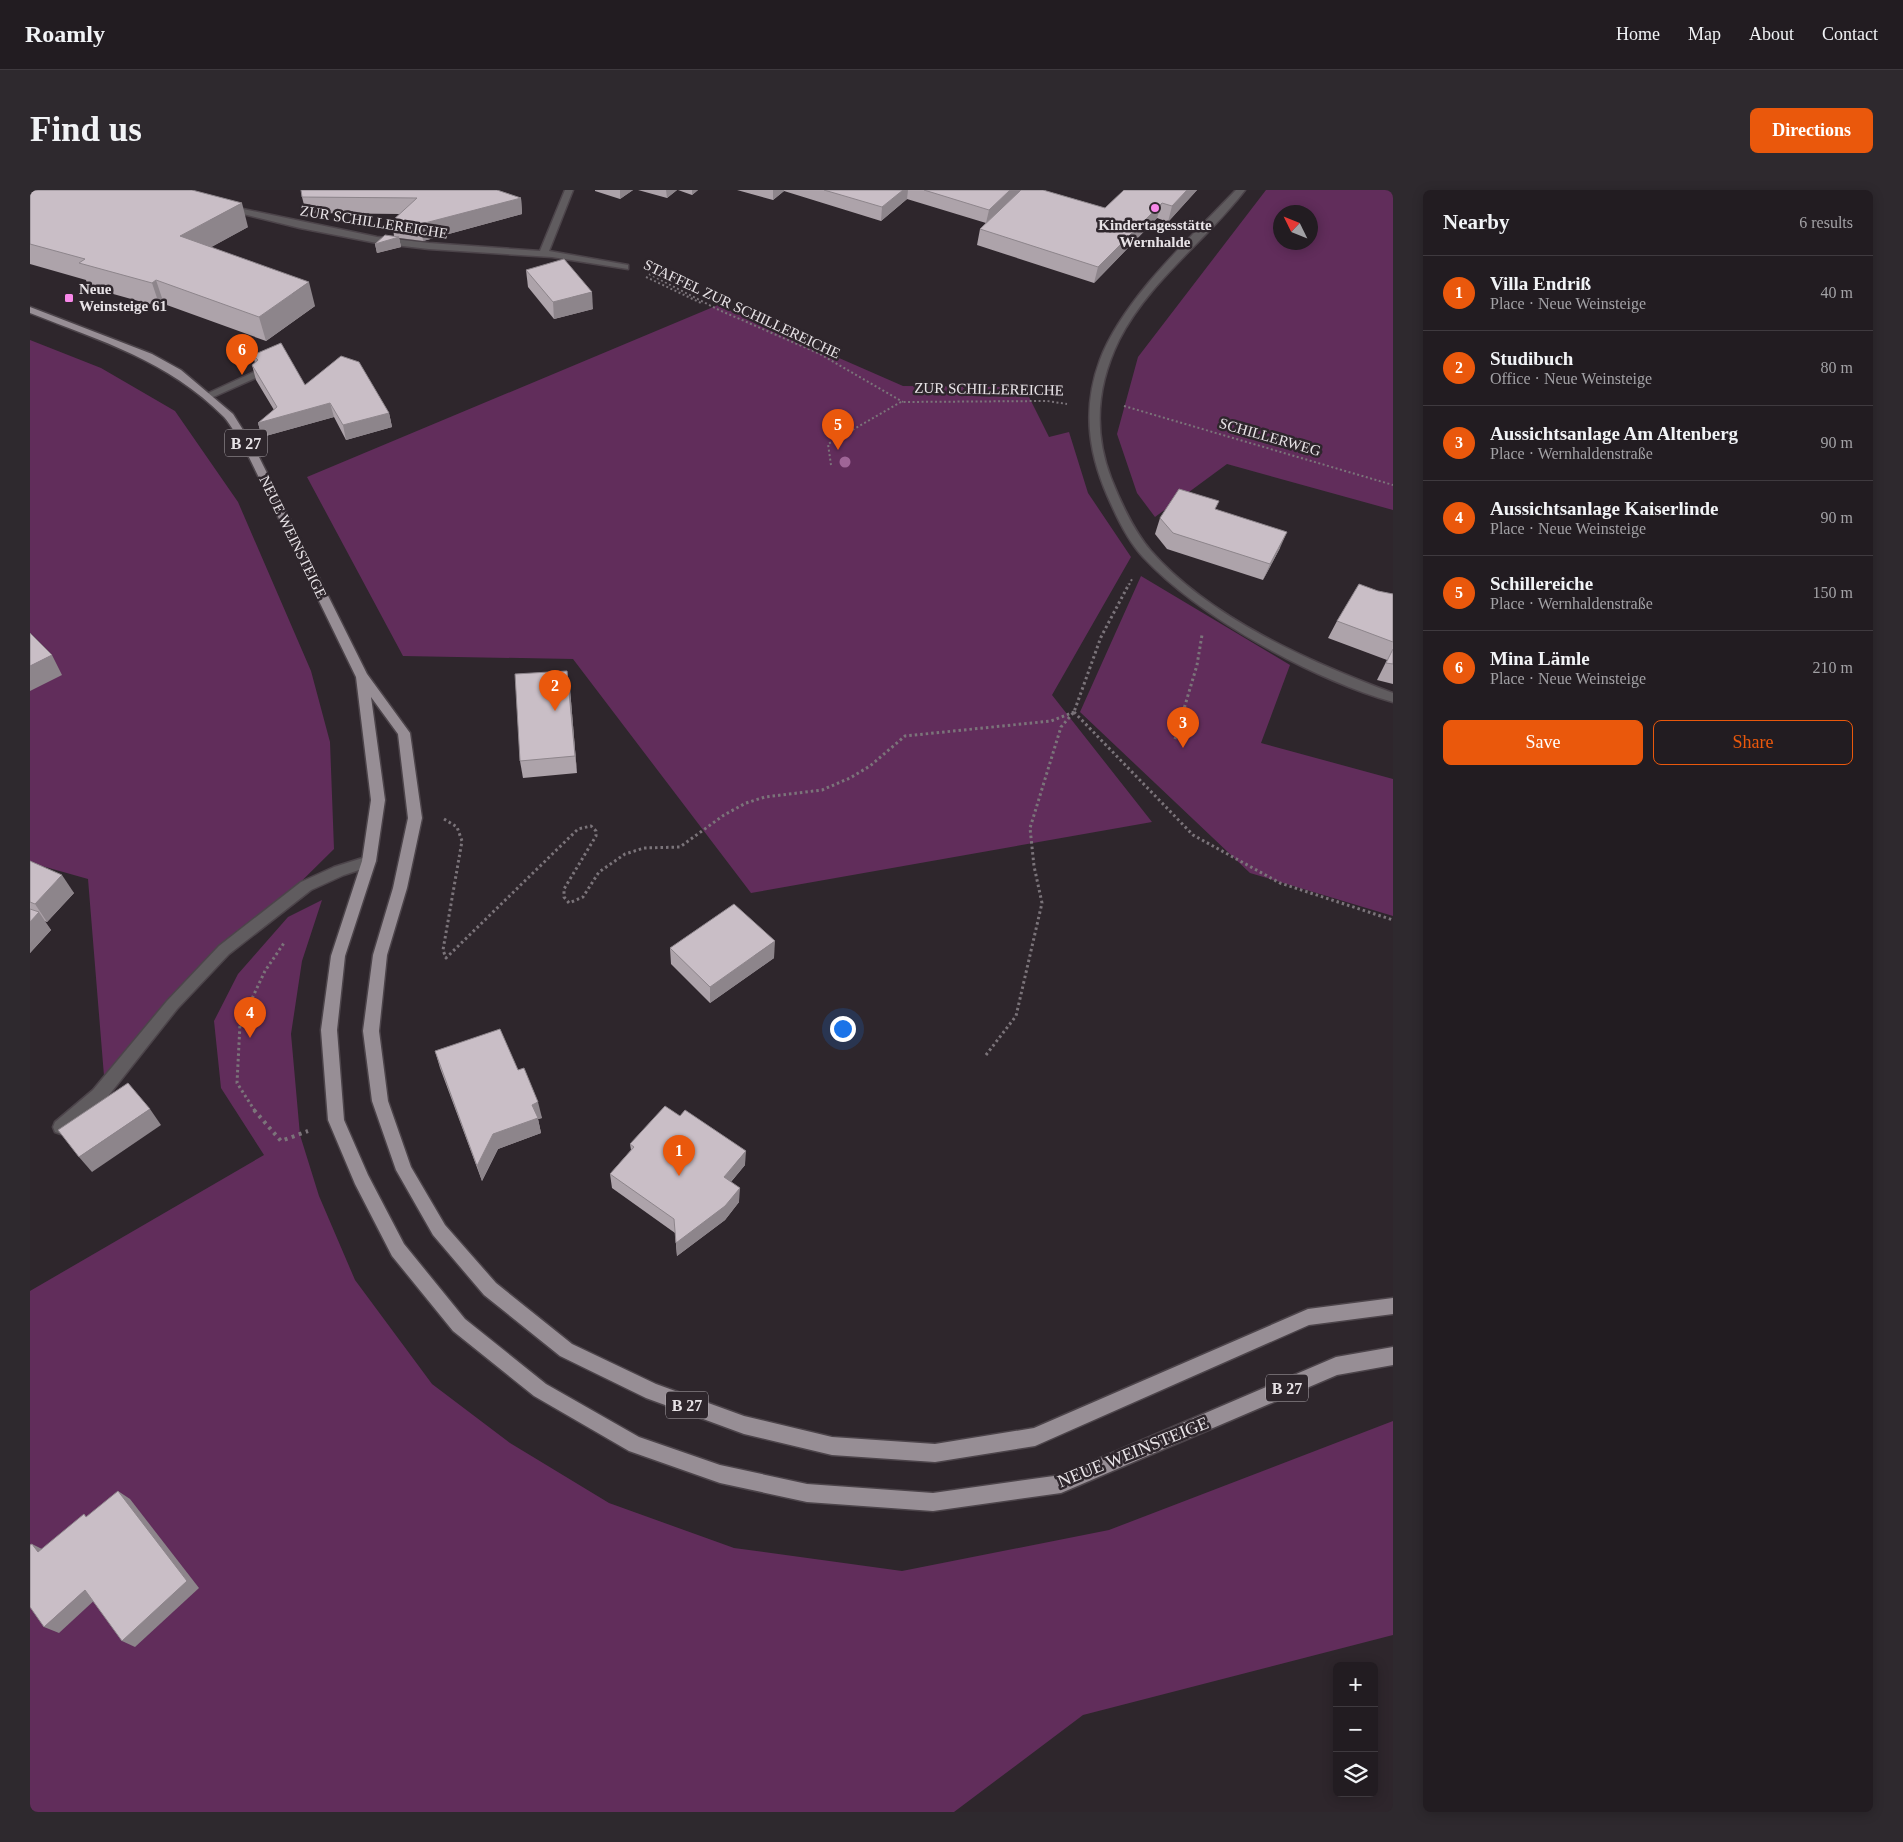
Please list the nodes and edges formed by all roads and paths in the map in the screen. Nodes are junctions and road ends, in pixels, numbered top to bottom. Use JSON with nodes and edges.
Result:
{"nodes":[{"id":1,"x":569,"y":190,"type":"edge"},
{"id":2,"x":1241,"y":190,"type":"edge"},
{"id":3,"x":214,"y":205,"type":"edge"},
{"id":4,"x":544,"y":253,"type":"junction"},
{"id":5,"x":625,"y":267,"type":"joint"},
{"id":6,"x":30,"y":310,"type":"edge"},
{"id":7,"x":256,"y":374,"type":"edge"},
{"id":8,"x":207,"y":396,"type":"junction"},
{"id":9,"x":902,"y":402,"type":"junction"},
{"id":10,"x":1093,"y":406,"type":"junction"},
{"id":11,"x":1140,"y":410,"type":"dead end"},
{"id":12,"x":830,"y":465,"type":"dead end"},
{"id":13,"x":1393,"y":485,"type":"edge"},
{"id":14,"x":1146,"y":552,"type":"junction"},
{"id":15,"x":1225,"y":615,"type":"junction"},
{"id":16,"x":362,"y":676,"type":"junction"},
{"id":17,"x":1393,"y":698,"type":"edge"},
{"id":18,"x":1074,"y":712,"type":"junction"},
{"id":19,"x":1175,"y":739,"type":"dead end"},
{"id":20,"x":459,"y":852,"type":"dead end"},
{"id":21,"x":370,"y":861,"type":"junction"},
{"id":22,"x":1393,"y":920,"type":"edge"},
{"id":23,"x":286,"y":940,"type":"dead end"},
{"id":24,"x":986,"y":1055,"type":"dead end"},
{"id":25,"x":336,"y":1120,"type":"junction"},
{"id":26,"x":61,"y":1127,"type":"edge"},
{"id":27,"x":1393,"y":1306,"type":"edge"},
{"id":28,"x":1393,"y":1356,"type":"edge"}],
"edges":[{"from":1,"to":4,"type":"street"},
{"from":2,"to":10,"type":"street"},
{"from":3,"to":4,"type":"street","name":"ZUR SCHILLEREICHE"},
{"from":4,"to":5,"type":"street","name":"ZUR SCHILLEREICHE"},
{"from":5,"to":9,"type":"path","name":"STAFFEL ZUR SCHILLEREICHE"},
{"from":6,"to":8,"type":"main road","name":"NEUE WEINSTEIGE","number":"B 27"},
{"from":7,"to":8,"type":"street"},
{"from":8,"to":16,"type":"main road","name":"NEUE WEINSTEIGE","number":"B 27"},
{"from":9,"to":10,"type":"path","name":"ZUR SCHILLEREICHE"},
{"from":9,"to":12,"type":"path","name":"ZUR SCHILLEREICHE"},
{"from":10,"to":14,"type":"street"},
{"from":11,"to":13,"type":"path","name":"SCHILLERWEG"},
{"from":14,"to":15,"type":"street"},
{"from":14,"to":18,"type":"path"},
{"from":15,"to":17,"type":"street"},
{"from":15,"to":19,"type":"path"},
{"from":16,"to":21,"type":"main road","name":"NEUE WEINSTEIGE","number":"B 27"},
{"from":16,"to":27,"type":"main road","name":"NEUE WEINSTEIGE","number":"B 27"},
{"from":18,"to":20,"type":"path"},
{"from":18,"to":22,"type":"path"},
{"from":18,"to":24,"type":"path"},
{"from":21,"to":25,"type":"main road","name":"NEUE WEINSTEIGE","number":"B 27"},
{"from":21,"to":26,"type":"street"},
{"from":23,"to":25,"type":"path"},
{"from":25,"to":28,"type":"main road","name":"NEUE WEINSTEIGE","number":"B 27"}]}
